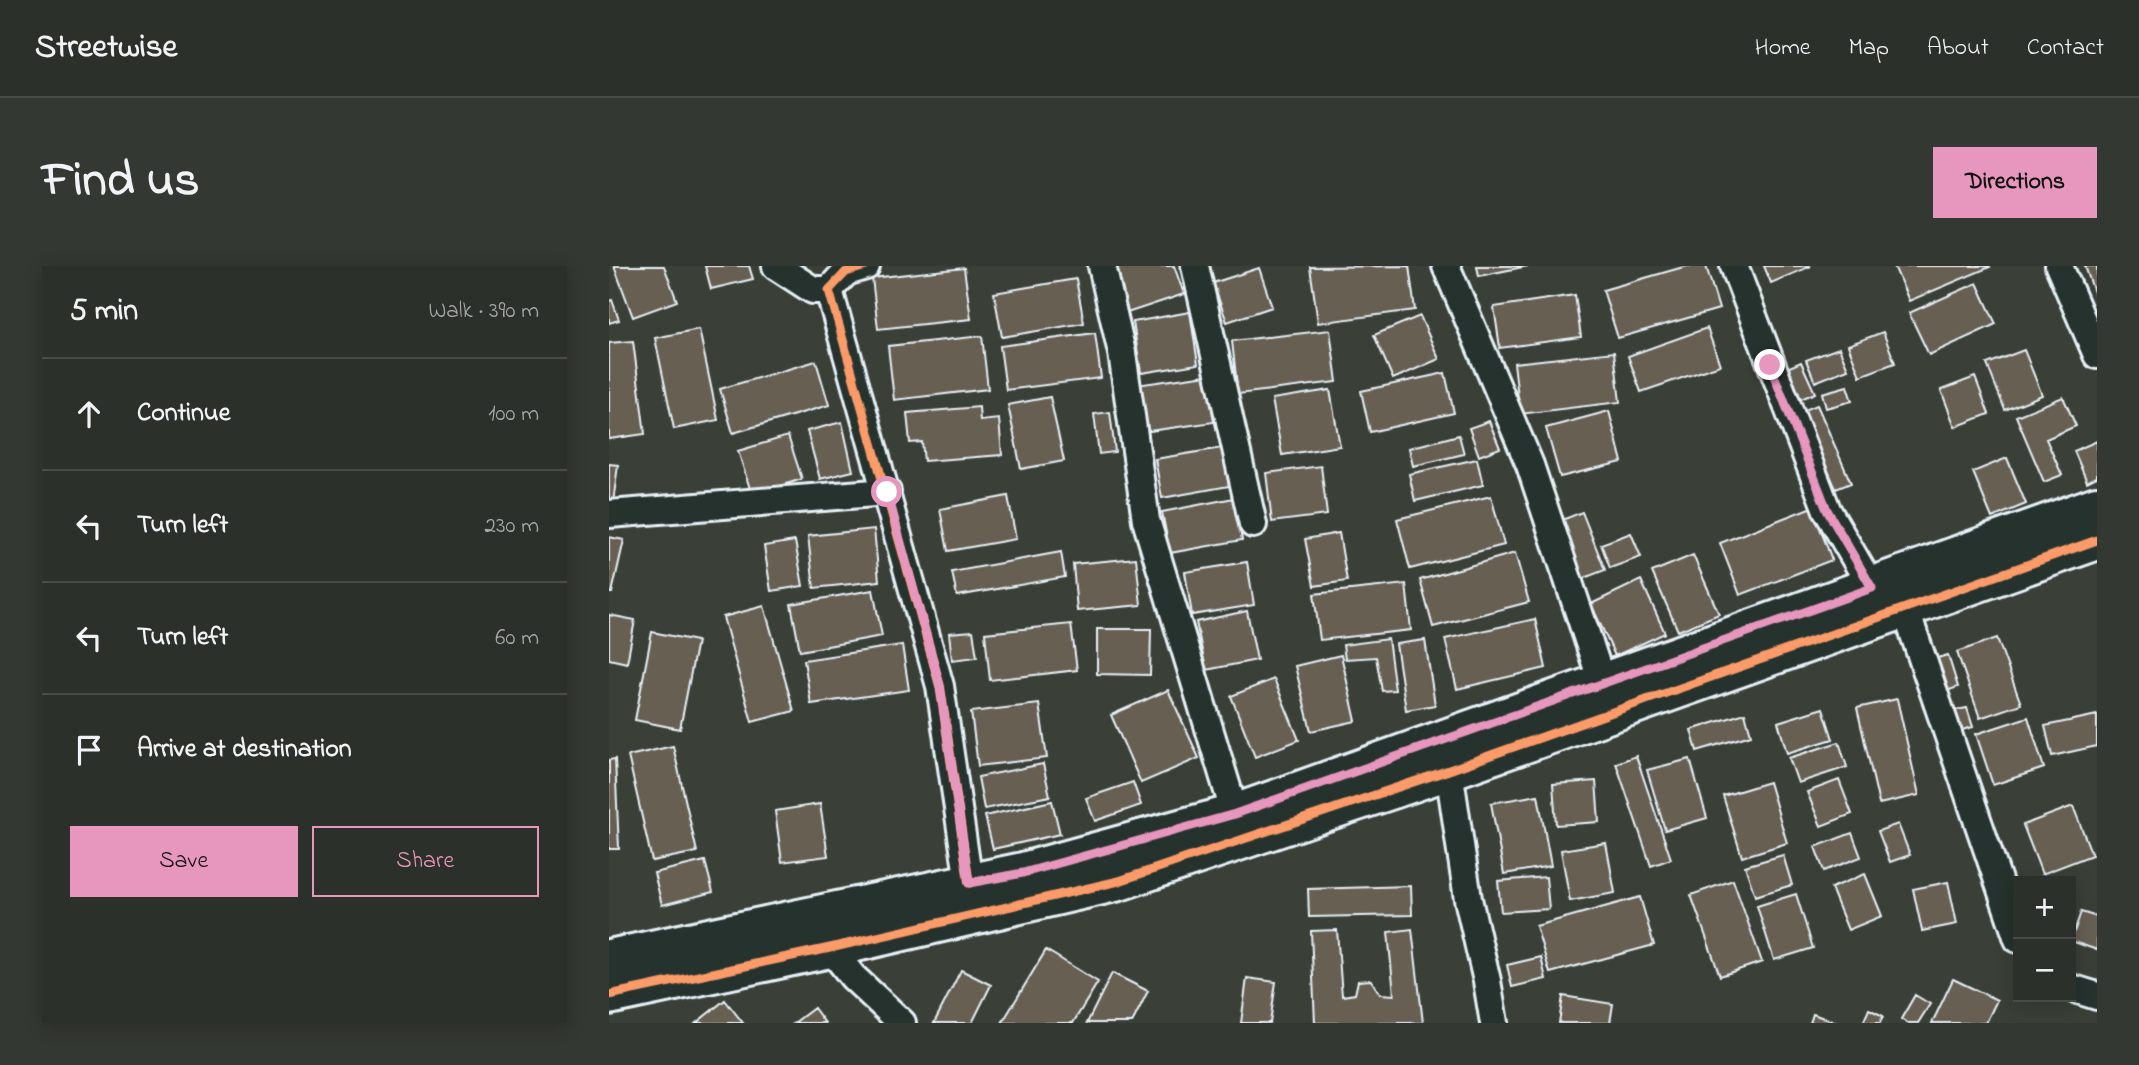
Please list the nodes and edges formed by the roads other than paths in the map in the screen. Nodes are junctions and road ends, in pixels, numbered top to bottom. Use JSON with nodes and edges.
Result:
{"nodes":[{"id":1,"x":776,"y":266,"type":"edge"},
{"id":2,"x":866,"y":266,"type":"edge"},
{"id":3,"x":1102,"y":266,"type":"edge"},
{"id":4,"x":1195,"y":266,"type":"edge"},
{"id":5,"x":1446,"y":266,"type":"edge"},
{"id":6,"x":1734,"y":266,"type":"edge"},
{"id":7,"x":2059,"y":266,"type":"edge"},
{"id":8,"x":829,"y":290,"type":"junction"},
{"id":9,"x":2097,"y":355,"type":"edge"},
{"id":10,"x":887,"y":492,"type":"junction"},
{"id":11,"x":2097,"y":506,"type":"edge"},
{"id":12,"x":609,"y":514,"type":"edge"},
{"id":13,"x":1253,"y":524,"type":"dead end"},
{"id":14,"x":2097,"y":540,"type":"edge"},
{"id":15,"x":1872,"y":588,"type":"junction"},
{"id":16,"x":1905,"y":608,"type":"junction"},
{"id":17,"x":1602,"y":682,"type":"junction"},
{"id":18,"x":1449,"y":770,"type":"junction"},
{"id":19,"x":1235,"y":814,"type":"junction"},
{"id":20,"x":969,"y":883,"type":"junction"},
{"id":21,"x":2013,"y":924,"type":"edge"},
{"id":22,"x":830,"y":948,"type":"junction"},
{"id":23,"x":609,"y":959,"type":"edge"},
{"id":24,"x":2076,"y":990,"type":"edge"},
{"id":25,"x":609,"y":995,"type":"edge"},
{"id":26,"x":2097,"y":996,"type":"edge"},
{"id":27,"x":902,"y":1023,"type":"edge"},
{"id":28,"x":1494,"y":1023,"type":"edge"}],
"edges":[{"from":1,"to":8,"type":"street"},
{"from":2,"to":8,"type":"street"},
{"from":3,"to":19,"type":"street"},
{"from":4,"to":13,"type":"street"},
{"from":5,"to":17,"type":"street"},
{"from":6,"to":15,"type":"street"},
{"from":7,"to":9,"type":"street"},
{"from":8,"to":10,"type":"street"},
{"from":10,"to":12,"type":"street"},
{"from":10,"to":20,"type":"street"},
{"from":11,"to":15,"type":"street"},
{"from":14,"to":16,"type":"street"},
{"from":15,"to":17,"type":"street"},
{"from":16,"to":18,"type":"street"},
{"from":16,"to":21,"type":"street"},
{"from":17,"to":19,"type":"street"},
{"from":18,"to":22,"type":"street"},
{"from":18,"to":28,"type":"street"},
{"from":19,"to":20,"type":"street"},
{"from":20,"to":23,"type":"street"},
{"from":22,"to":25,"type":"street"},
{"from":22,"to":27,"type":"street"},
{"from":24,"to":26,"type":"street"}]}
